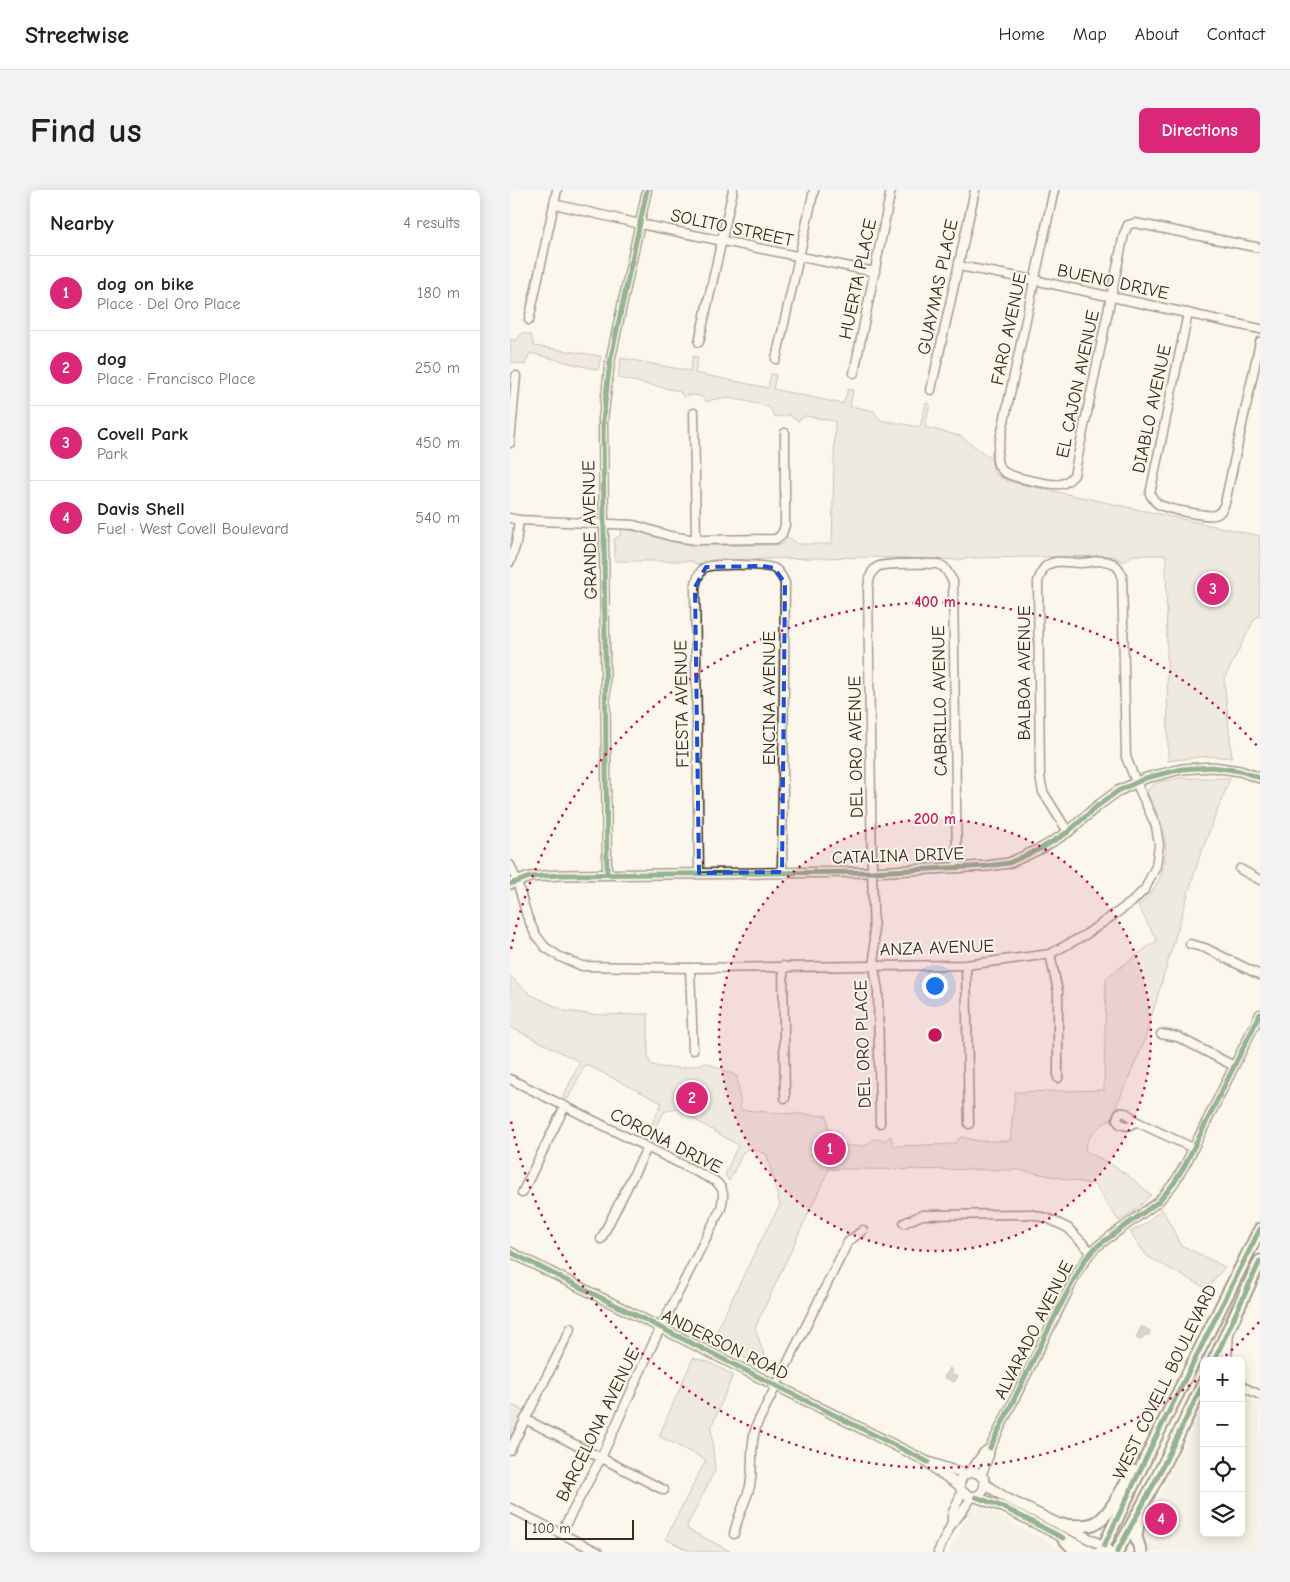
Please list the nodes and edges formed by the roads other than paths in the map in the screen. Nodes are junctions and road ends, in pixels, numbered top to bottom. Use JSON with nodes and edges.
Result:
{"nodes":[{"id":1,"x":557,"y":190,"type":"edge"},
{"id":2,"x":647,"y":190,"type":"edge"},
{"id":3,"x":732,"y":190,"type":"edge"},
{"id":4,"x":814,"y":190,"type":"edge"},
{"id":5,"x":892,"y":190,"type":"edge"},
{"id":6,"x":975,"y":190,"type":"edge"},
{"id":7,"x":1054,"y":190,"type":"edge"},
{"id":8,"x":554,"y":204,"type":"junction"},
{"id":9,"x":640,"y":224,"type":"junction"},
{"id":10,"x":722,"y":241,"type":"junction"},
{"id":11,"x":1260,"y":248,"type":"edge"},
{"id":12,"x":799,"y":257,"type":"junction"},
{"id":13,"x":959,"y":266,"type":"junction"},
{"id":14,"x":875,"y":272,"type":"junction"},
{"id":15,"x":1034,"y":280,"type":"junction"},
{"id":16,"x":1112,"y":296,"type":"junction"},
{"id":17,"x":1188,"y":313,"type":"junction"},
{"id":18,"x":529,"y":320,"type":"dead end"},
{"id":19,"x":1260,"y":329,"type":"edge"},
{"id":20,"x":699,"y":342,"type":"dead end"},
{"id":21,"x":1260,"y":342,"type":"edge"},
{"id":22,"x":776,"y":359,"type":"dead end"},
{"id":23,"x":854,"y":373,"type":"dead end"},
{"id":24,"x":516,"y":376,"type":"dead end"},
{"id":25,"x":931,"y":390,"type":"dead end"},
{"id":26,"x":694,"y":413,"type":"dead end"},
{"id":27,"x":785,"y":433,"type":"dead end"},
{"id":28,"x":510,"y":443,"type":"edge"},
{"id":29,"x":1004,"y":472,"type":"joint"},
{"id":30,"x":510,"y":518,"type":"edge"},
{"id":31,"x":519,"y":520,"type":"junction"},
{"id":32,"x":604,"y":524,"type":"junction"},
{"id":33,"x":696,"y":540,"type":"junction"},
{"id":34,"x":1103,"y":561,"type":"joint"},
{"id":35,"x":510,"y":562,"type":"edge"},
{"id":36,"x":914,"y":564,"type":"joint"},
{"id":37,"x":735,"y":565,"type":"joint"},
{"id":38,"x":1260,"y":778,"type":"edge"},
{"id":39,"x":1136,"y":782,"type":"junction"},
{"id":40,"x":1068,"y":832,"type":"junction"},
{"id":41,"x":510,"y":864,"type":"edge"},
{"id":42,"x":957,"y":868,"type":"junction"},
{"id":43,"x":1240,"y":869,"type":"dead end"},
{"id":44,"x":782,"y":872,"type":"junction"},
{"id":45,"x":872,"y":872,"type":"junction"},
{"id":46,"x":698,"y":873,"type":"junction"},
{"id":47,"x":607,"y":874,"type":"junction"},
{"id":48,"x":1260,"y":880,"type":"edge"},
{"id":49,"x":513,"y":882,"type":"edge"},
{"id":50,"x":1190,"y":944,"type":"dead end"},
{"id":51,"x":1050,"y":954,"type":"junction"},
{"id":52,"x":875,"y":965,"type":"junction"},
{"id":53,"x":966,"y":965,"type":"junction"},
{"id":54,"x":783,"y":966,"type":"junction"},
{"id":55,"x":690,"y":968,"type":"junction"},
{"id":56,"x":1260,"y":975,"type":"edge"},
{"id":57,"x":1260,"y":1014,"type":"edge"},
{"id":58,"x":1161,"y":1034,"type":"dead end"},
{"id":59,"x":693,"y":1050,"type":"dead end"},
{"id":60,"x":1234,"y":1066,"type":"junction"},
{"id":61,"x":1058,"y":1078,"type":"dead end"},
{"id":62,"x":510,"y":1079,"type":"edge"},
{"id":63,"x":785,"y":1098,"type":"dead end"},
{"id":64,"x":565,"y":1106,"type":"junction"},
{"id":65,"x":1135,"y":1120,"type":"dead end"},
{"id":66,"x":880,"y":1122,"type":"dead end"},
{"id":67,"x":969,"y":1124,"type":"dead end"},
{"id":68,"x":647,"y":1148,"type":"junction"},
{"id":69,"x":1193,"y":1148,"type":"junction"},
{"id":70,"x":522,"y":1193,"type":"dead end"},
{"id":71,"x":904,"y":1223,"type":"dead end"},
{"id":72,"x":1260,"y":1229,"type":"edge"},
{"id":73,"x":863,"y":1230,"type":"dead end"},
{"id":74,"x":601,"y":1239,"type":"dead end"},
{"id":75,"x":510,"y":1252,"type":"edge"},
{"id":76,"x":1091,"y":1252,"type":"junction"},
{"id":77,"x":1260,"y":1261,"type":"edge"},
{"id":78,"x":571,"y":1328,"type":"dead end"},
{"id":79,"x":660,"y":1328,"type":"junction"},
{"id":80,"x":1230,"y":1328,"type":"junction"},
{"id":81,"x":1216,"y":1357,"type":"edge"},
{"id":82,"x":1227,"y":1357,"type":"edge"},
{"id":83,"x":775,"y":1385,"type":"junction"},
{"id":84,"x":1245,"y":1388,"type":"edge"},
{"id":85,"x":1200,"y":1390,"type":"edge"},
{"id":86,"x":1260,"y":1395,"type":"edge"},
{"id":87,"x":1200,"y":1400,"type":"edge"},
{"id":88,"x":1191,"y":1408,"type":"junction"},
{"id":89,"x":526,"y":1420,"type":"junction"},
{"id":90,"x":1156,"y":1437,"type":"junction"},
{"id":91,"x":990,"y":1448,"type":"junction"},
{"id":92,"x":510,"y":1450,"type":"edge"},
{"id":93,"x":601,"y":1458,"type":"junction"},
{"id":94,"x":928,"y":1462,"type":"junction"},
{"id":95,"x":967,"y":1473,"type":"junction"},
{"id":96,"x":983,"y":1480,"type":"junction"},
{"id":97,"x":960,"y":1489,"type":"junction"},
{"id":98,"x":664,"y":1490,"type":"dead end"},
{"id":99,"x":974,"y":1497,"type":"junction"},
{"id":100,"x":1142,"y":1506,"type":"junction"},
{"id":101,"x":510,"y":1508,"type":"edge"},
{"id":102,"x":952,"y":1523,"type":"junction"},
{"id":103,"x":1062,"y":1525,"type":"junction"},
{"id":104,"x":561,"y":1533,"type":"junction"},
{"id":105,"x":734,"y":1534,"type":"dead end"},
{"id":106,"x":1063,"y":1538,"type":"junction"},
{"id":107,"x":1105,"y":1550,"type":"edge"},
{"id":108,"x":598,"y":1552,"type":"edge"},
{"id":109,"x":938,"y":1552,"type":"edge"},
{"id":110,"x":1077,"y":1552,"type":"edge"},
{"id":111,"x":1092,"y":1552,"type":"edge"},
{"id":112,"x":1117,"y":1552,"type":"edge"},
{"id":113,"x":1140,"y":1552,"type":"edge"}],
"edges":[{"from":1,"to":8,"type":"street"},
{"from":2,"to":9,"type":"street","name":"GRANDE AVENUE"},
{"from":3,"to":10,"type":"street"},
{"from":4,"to":12,"type":"street"},
{"from":5,"to":14,"type":"street","name":"HUERTA PLACE"},
{"from":6,"to":13,"type":"street","name":"GUAYMAS PLACE"},
{"from":7,"to":15,"type":"street","name":"FARO AVENUE"},
{"from":8,"to":9,"type":"street","name":"SOLITO STREET"},
{"from":8,"to":18,"type":"street"},
{"from":9,"to":10,"type":"street","name":"SOLITO STREET"},
{"from":9,"to":32,"type":"street","name":"GRANDE AVENUE"},
{"from":10,"to":12,"type":"street","name":"SOLITO STREET"},
{"from":10,"to":20,"type":"street"},
{"from":11,"to":16,"type":"street","name":"EL CAJON AVENUE"},
{"from":12,"to":14,"type":"street","name":"SOLITO STREET"},
{"from":12,"to":22,"type":"street"},
{"from":13,"to":15,"type":"street","name":"BUENO DRIVE"},
{"from":13,"to":25,"type":"street","name":"GUAYMAS PLACE"},
{"from":14,"to":23,"type":"street","name":"HUERTA PLACE"},
{"from":15,"to":16,"type":"street","name":"BUENO DRIVE"},
{"from":15,"to":29,"type":"street","name":"FARO AVENUE"},
{"from":16,"to":17,"type":"street","name":"BUENO DRIVE"},
{"from":16,"to":29,"type":"street","name":"EL CAJON AVENUE"},
{"from":17,"to":19,"type":"street","name":"BUENO DRIVE"},
{"from":17,"to":21,"type":"street","name":"DIABLO AVENUE"},
{"from":24,"to":28,"type":"street"},
{"from":26,"to":33,"type":"street"},
{"from":27,"to":33,"type":"street"},
{"from":30,"to":31,"type":"street"},
{"from":31,"to":32,"type":"street"},
{"from":31,"to":35,"type":"street"},
{"from":32,"to":33,"type":"street"},
{"from":32,"to":47,"type":"street","name":"GRANDE AVENUE"},
{"from":34,"to":39,"type":"street","name":"ANZA AVENUE"},
{"from":34,"to":40,"type":"street","name":"BALBOA AVENUE"},
{"from":36,"to":42,"type":"street","name":"CABRILLO AVENUE"},
{"from":36,"to":45,"type":"street","name":"DEL ORO AVENUE"},
{"from":37,"to":44,"type":"street","name":"ENCINA AVENUE"},
{"from":37,"to":46,"type":"street","name":"FIESTA AVENUE"},
{"from":38,"to":39,"type":"street","name":"CATALINA DRIVE"},
{"from":39,"to":40,"type":"street","name":"CATALINA DRIVE"},
{"from":39,"to":51,"type":"street","name":"ANZA AVENUE"},
{"from":40,"to":42,"type":"street","name":"CATALINA DRIVE"},
{"from":41,"to":49,"type":"street","name":"ANZA AVENUE"},
{"from":42,"to":45,"type":"street","name":"CATALINA DRIVE"},
{"from":43,"to":48,"type":"street"},
{"from":44,"to":45,"type":"street","name":"CATALINA DRIVE"},
{"from":44,"to":46,"type":"street","name":"CATALINA DRIVE"},
{"from":45,"to":52,"type":"street","name":"DEL ORO AVENUE"},
{"from":46,"to":47,"type":"street","name":"CATALINA DRIVE"},
{"from":47,"to":49,"type":"street","name":"CATALINA DRIVE"},
{"from":49,"to":55,"type":"street","name":"ANZA AVENUE"},
{"from":50,"to":56,"type":"street"},
{"from":51,"to":53,"type":"street","name":"ANZA AVENUE"},
{"from":51,"to":61,"type":"street"},
{"from":52,"to":53,"type":"street","name":"ANZA AVENUE"},
{"from":52,"to":54,"type":"street","name":"ANZA AVENUE"},
{"from":52,"to":66,"type":"street","name":"DEL ORO PLACE"},
{"from":53,"to":67,"type":"street"},
{"from":54,"to":55,"type":"street","name":"ANZA AVENUE"},
{"from":54,"to":63,"type":"street"},
{"from":55,"to":59,"type":"street"},
{"from":57,"to":60,"type":"street","name":"ALVARADO AVENUE"},
{"from":58,"to":60,"type":"street"},
{"from":60,"to":69,"type":"street","name":"ALVARADO AVENUE"},
{"from":62,"to":64,"type":"street","name":"CORONA DRIVE"},
{"from":64,"to":68,"type":"street","name":"CORONA DRIVE"},
{"from":64,"to":70,"type":"street"},
{"from":65,"to":69,"type":"street"},
{"from":68,"to":74,"type":"street"},
{"from":68,"to":79,"type":"street","name":"CORONA DRIVE"},
{"from":69,"to":76,"type":"street","name":"ALVARADO AVENUE"},
{"from":71,"to":76,"type":"street"},
{"from":72,"to":90,"type":"main road","name":"WEST COVELL BOULEVARD"},
{"from":73,"to":83,"type":"street"},
{"from":75,"to":79,"type":"street","name":"ANDERSON ROAD"},
{"from":76,"to":91,"type":"street","name":"ALVARADO AVENUE"},
{"from":77,"to":80,"type":"main road","name":"WEST COVELL BOULEVARD"},
{"from":78,"to":89,"type":"street"},
{"from":79,"to":83,"type":"street","name":"ANDERSON ROAD"},
{"from":79,"to":93,"type":"street","name":"BARCELONA AVENUE"},
{"from":80,"to":81,"type":"main road","name":"WEST COVELL BOULEVARD"},
{"from":80,"to":82,"type":"street"},
{"from":83,"to":94,"type":"street","name":"ANDERSON ROAD"},
{"from":83,"to":105,"type":"street"},
{"from":84,"to":86,"type":"street"},
{"from":85,"to":88,"type":"main road","name":"WEST COVELL BOULEVARD"},
{"from":87,"to":88,"type":"street"},
{"from":88,"to":100,"type":"main road","name":"WEST COVELL BOULEVARD"},
{"from":89,"to":92,"type":"street"},
{"from":89,"to":93,"type":"street"},
{"from":90,"to":103,"type":"main road"},
{"from":90,"to":107,"type":"main road","name":"WEST COVELL BOULEVARD"},
{"from":91,"to":95,"type":"street","name":"ALVARADO AVENUE"},
{"from":91,"to":96,"type":"street","name":"ALVARADO AVENUE"},
{"from":93,"to":98,"type":"street"},
{"from":93,"to":104,"type":"street","name":"BARCELONA AVENUE"},
{"from":94,"to":95,"type":"street","name":"ANDERSON ROAD"},
{"from":94,"to":97,"type":"street","name":"ANDERSON ROAD"},
{"from":95,"to":96,"type":"street"},
{"from":95,"to":97,"type":"street"},
{"from":96,"to":99,"type":"street"},
{"from":96,"to":103,"type":"street"},
{"from":97,"to":99,"type":"street"},
{"from":97,"to":102,"type":"street"},
{"from":99,"to":102,"type":"street"},
{"from":99,"to":106,"type":"street"},
{"from":100,"to":112,"type":"main road","name":"WEST COVELL BOULEVARD"},
{"from":100,"to":113,"type":"main road"},
{"from":101,"to":104,"type":"street"},
{"from":102,"to":109,"type":"street"},
{"from":103,"to":107,"type":"street"},
{"from":104,"to":108,"type":"street"},
{"from":106,"to":110,"type":"main road"},
{"from":106,"to":111,"type":"street"}]}
